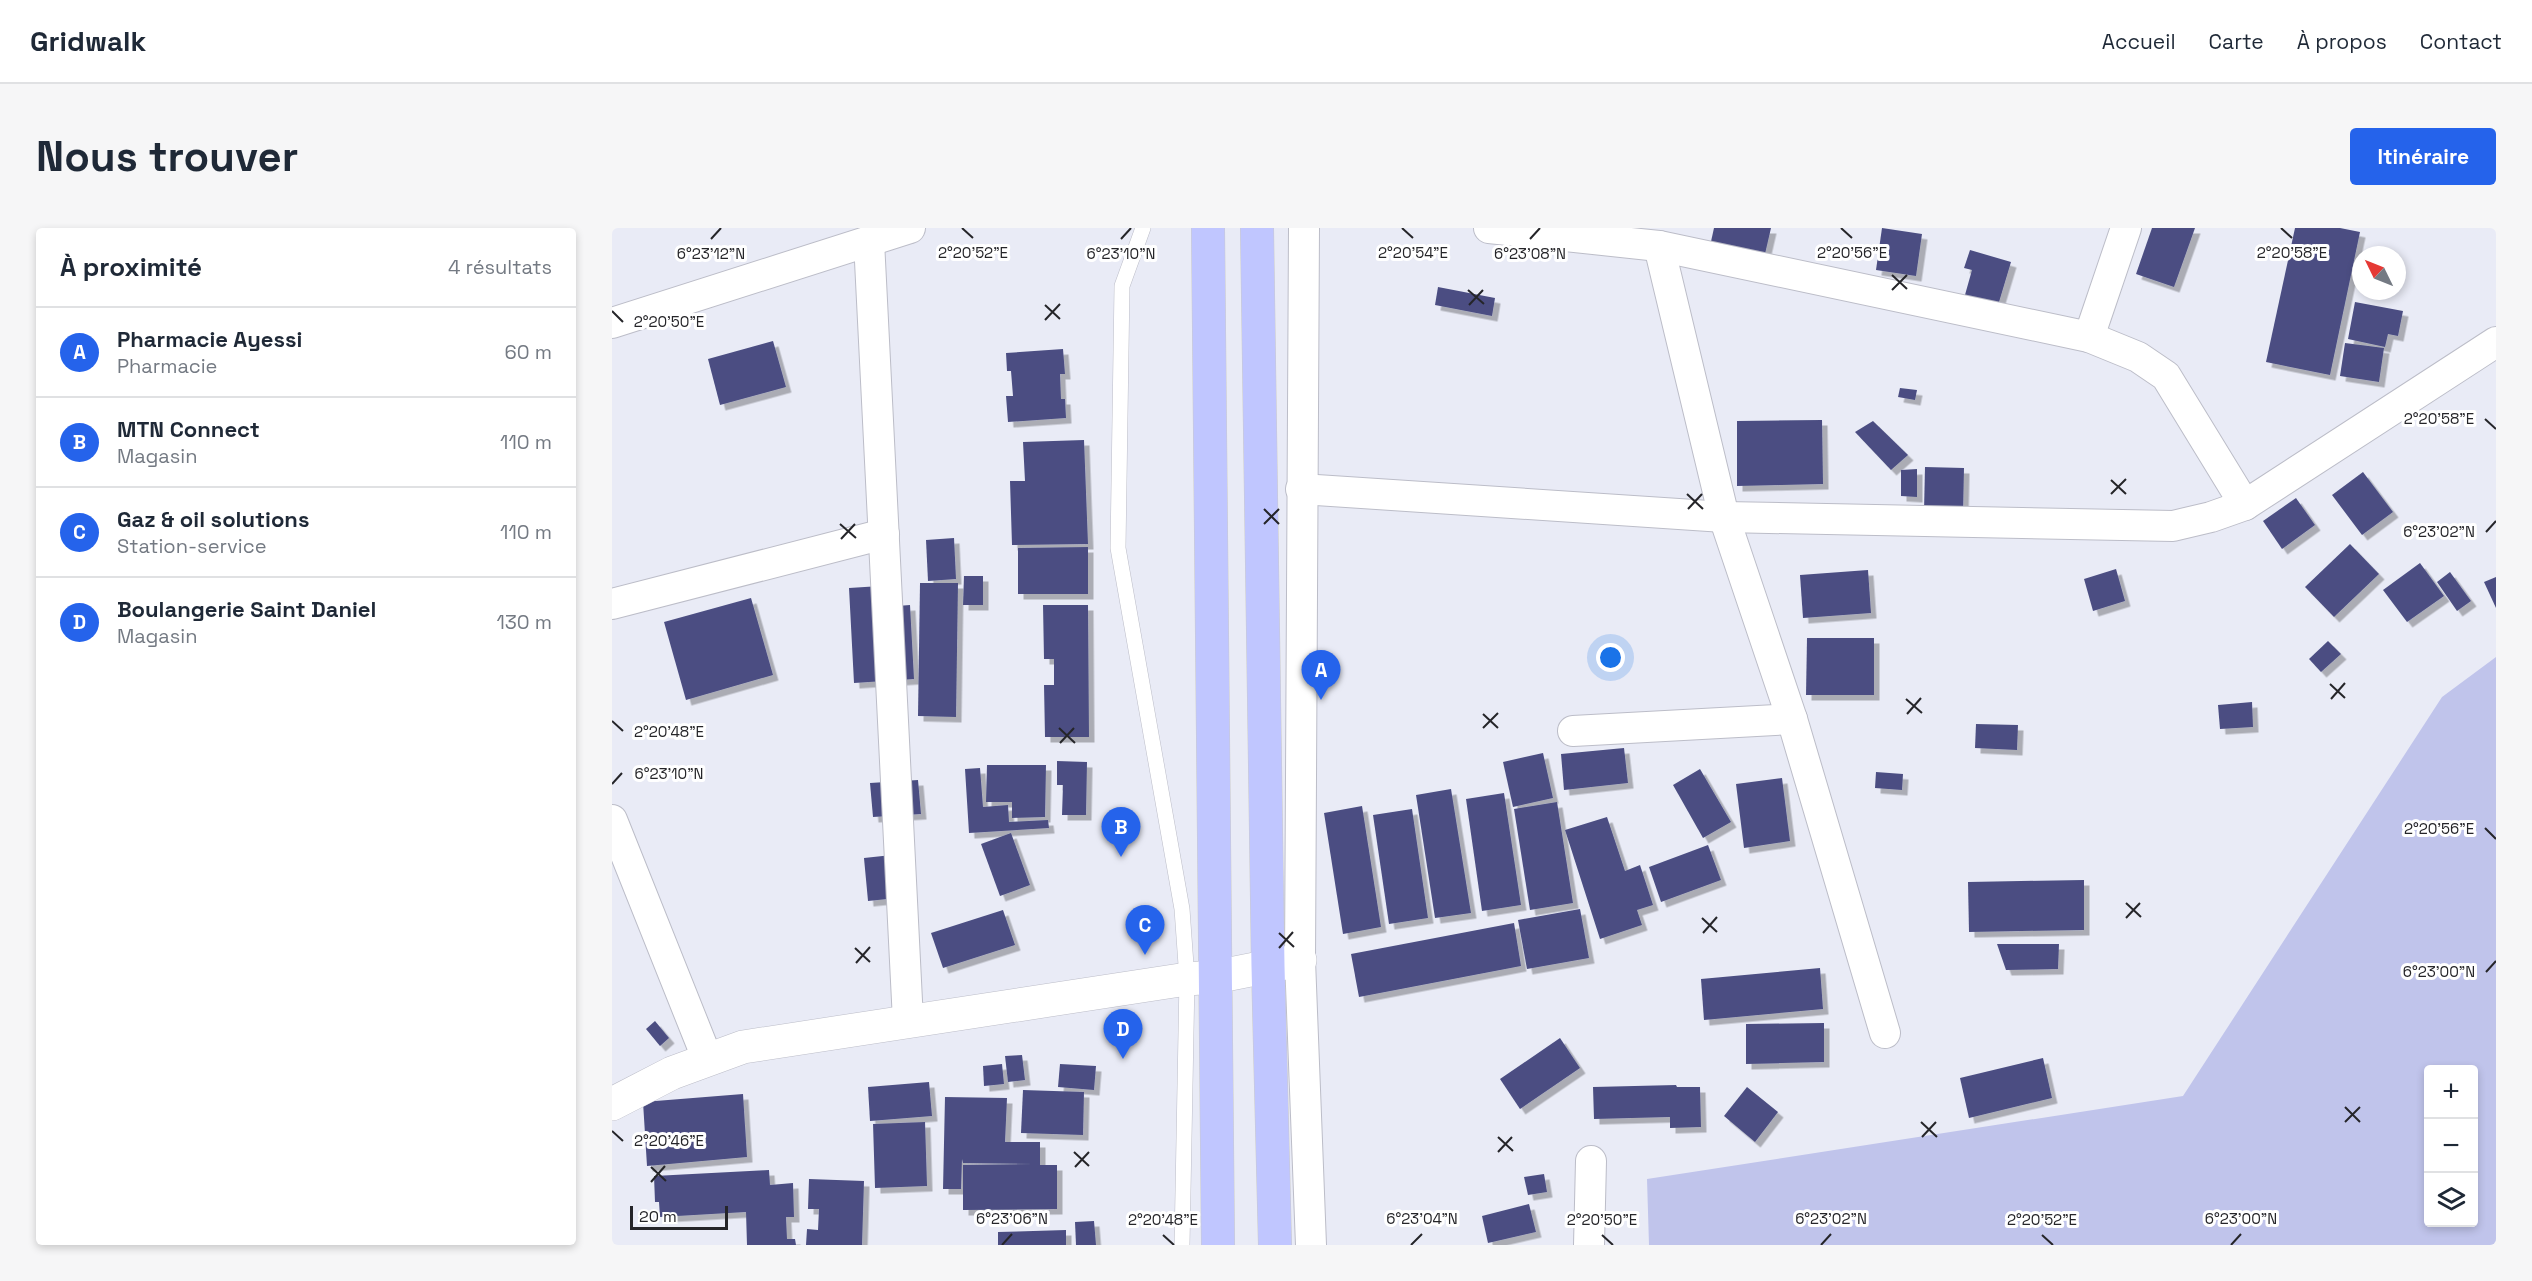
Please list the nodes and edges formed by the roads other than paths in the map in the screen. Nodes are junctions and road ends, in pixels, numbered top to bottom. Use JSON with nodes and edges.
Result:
{"nodes":[{"id":1,"x":910,"y":228,"type":"edge"},
{"id":2,"x":1143,"y":228,"type":"edge"},
{"id":3,"x":1208,"y":228,"type":"edge"},
{"id":4,"x":1257,"y":228,"type":"edge"},
{"id":5,"x":1304,"y":228,"type":"edge"},
{"id":6,"x":1489,"y":228,"type":"edge"},
{"id":7,"x":2126,"y":228,"type":"edge"},
{"id":8,"x":1608,"y":234,"type":"edge"},
{"id":9,"x":829,"y":241,"type":"edge"},
{"id":10,"x":869,"y":241,"type":"junction"},
{"id":11,"x":1659,"y":246,"type":"junction"},
{"id":12,"x":612,"y":323,"type":"edge"},
{"id":13,"x":2089,"y":337,"type":"junction"},
{"id":14,"x":2496,"y":342,"type":"edge"},
{"id":15,"x":1301,"y":489,"type":"junction"},
{"id":16,"x":2245,"y":505,"type":"junction"},
{"id":17,"x":1724,"y":518,"type":"junction"},
{"id":18,"x":884,"y":534,"type":"junction"},
{"id":19,"x":612,"y":604,"type":"edge"},
{"id":20,"x":1792,"y":719,"type":"junction"},
{"id":21,"x":1573,"y":731,"type":"dead end"},
{"id":22,"x":612,"y":820,"type":"edge"},
{"id":23,"x":1300,"y":960,"type":"junction"},
{"id":24,"x":1268,"y":966,"type":"junction"},
{"id":25,"x":1201,"y":978,"type":"junction"},
{"id":26,"x":908,"y":1021,"type":"junction"},
{"id":27,"x":1886,"y":1033,"type":"dead end"},
{"id":28,"x":707,"y":1059,"type":"junction"},
{"id":29,"x":612,"y":1104,"type":"edge"},
{"id":30,"x":1592,"y":1161,"type":"dead end"},
{"id":31,"x":1182,"y":1245,"type":"edge"},
{"id":32,"x":1218,"y":1245,"type":"edge"},
{"id":33,"x":1275,"y":1245,"type":"edge"},
{"id":34,"x":1311,"y":1245,"type":"edge"},
{"id":35,"x":1588,"y":1245,"type":"edge"}],
"edges":[{"from":1,"to":10,"type":"street"},
{"from":2,"to":25,"type":"lane"},
{"from":3,"to":25,"type":"highway"},
{"from":4,"to":24,"type":"highway"},
{"from":5,"to":15,"type":"street"},
{"from":6,"to":8,"type":"street"},
{"from":7,"to":13,"type":"street"},
{"from":8,"to":11,"type":"street"},
{"from":9,"to":10,"type":"street"},
{"from":9,"to":12,"type":"street"},
{"from":10,"to":18,"type":"street"},
{"from":11,"to":13,"type":"street"},
{"from":11,"to":17,"type":"street"},
{"from":13,"to":16,"type":"street"},
{"from":14,"to":16,"type":"street"},
{"from":15,"to":17,"type":"street"},
{"from":15,"to":23,"type":"street"},
{"from":16,"to":17,"type":"street"},
{"from":17,"to":20,"type":"street"},
{"from":18,"to":19,"type":"street"},
{"from":18,"to":26,"type":"street"},
{"from":20,"to":21,"type":"street"},
{"from":20,"to":27,"type":"street"},
{"from":22,"to":28,"type":"street"},
{"from":23,"to":24,"type":"main road"},
{"from":23,"to":34,"type":"street"},
{"from":24,"to":25,"type":"main road"},
{"from":24,"to":33,"type":"highway"},
{"from":25,"to":26,"type":"main road"},
{"from":25,"to":31,"type":"lane"},
{"from":25,"to":32,"type":"highway"},
{"from":26,"to":28,"type":"main road"},
{"from":28,"to":29,"type":"main road"},
{"from":30,"to":35,"type":"street"}]}
